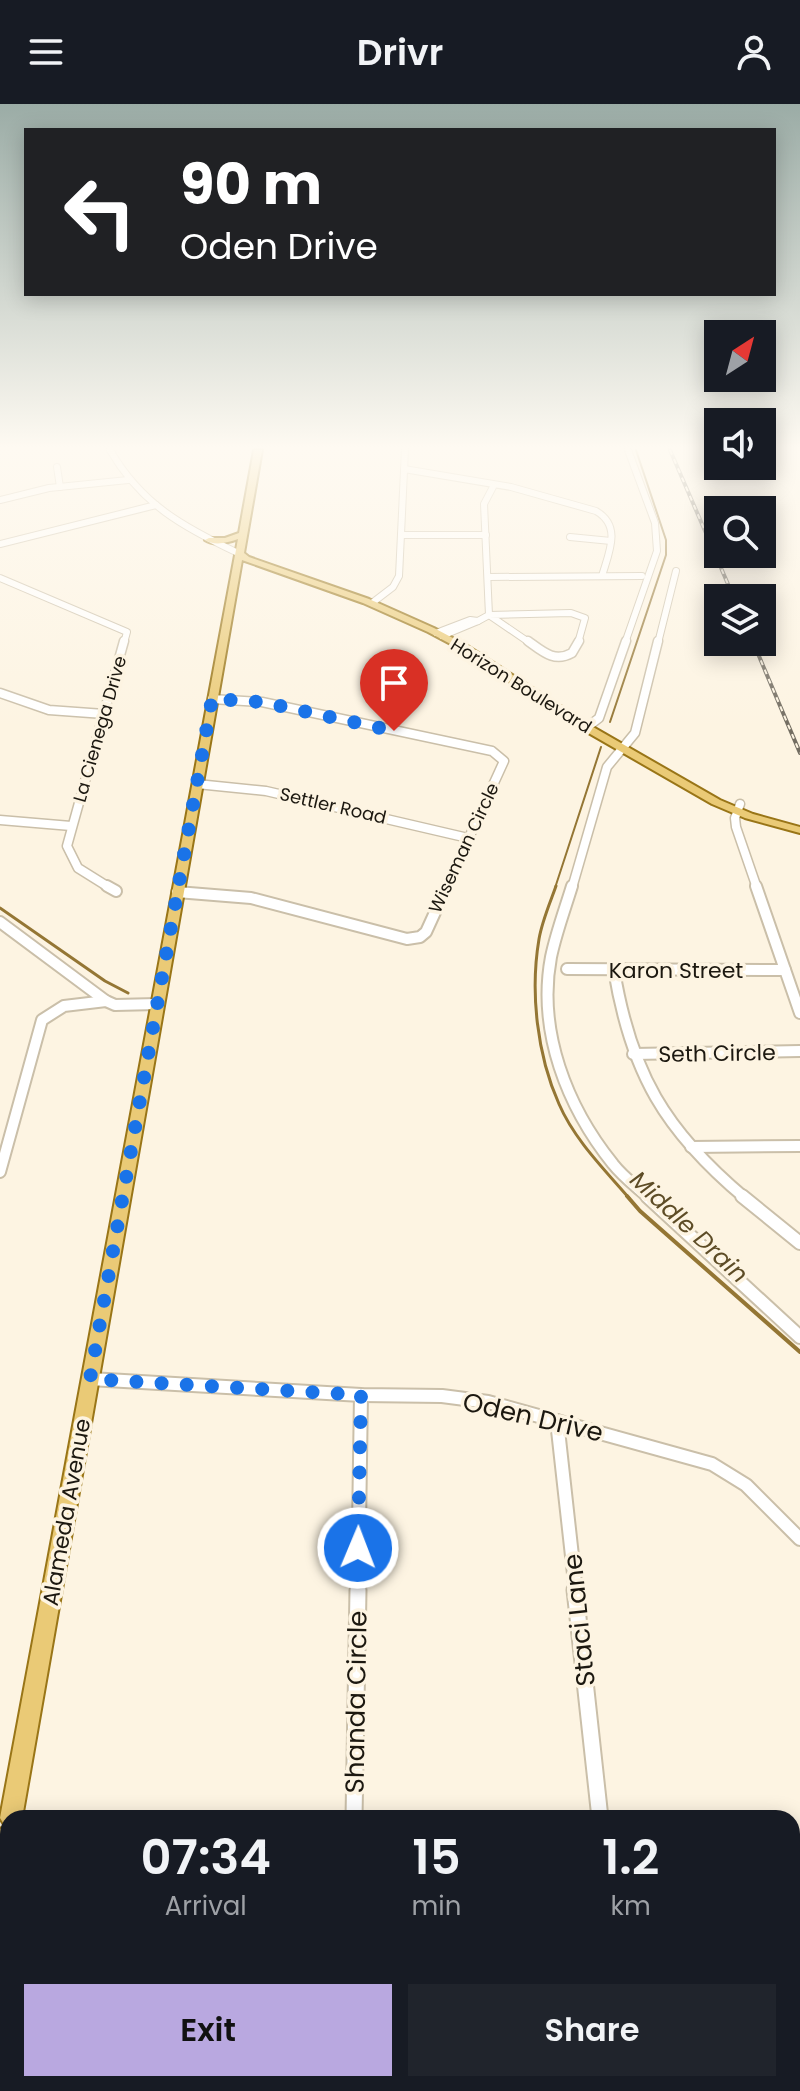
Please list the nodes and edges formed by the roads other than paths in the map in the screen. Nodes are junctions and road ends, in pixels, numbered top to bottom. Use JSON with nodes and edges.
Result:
{"nodes":[{"id":1,"x":215,"y":543,"type":"edge"},
{"id":2,"x":240,"y":543,"type":"edge"},
{"id":3,"x":401,"y":543,"type":"edge"},
{"id":4,"x":487,"y":543,"type":"edge"},
{"id":5,"x":611,"y":543,"type":"edge"},
{"id":6,"x":656,"y":543,"type":"edge"},
{"id":7,"x":238,"y":553,"type":"junction"},
{"id":8,"x":265,"y":566,"type":"junction"},
{"id":9,"x":676,"y":571,"type":"dead end"},
{"id":10,"x":235,"y":574,"type":"junction"},
{"id":11,"x":602,"y":576,"type":"junction"},
{"id":12,"x":642,"y":576,"type":"dead end"},
{"id":13,"x":489,"y":577,"type":"junction"},
{"id":14,"x":0,"y":578,"type":"edge"},
{"id":15,"x":375,"y":602,"type":"junction"},
{"id":16,"x":489,"y":615,"type":"junction"},
{"id":17,"x":444,"y":633,"type":"junction"},
{"id":18,"x":0,"y":693,"type":"edge"},
{"id":19,"x":212,"y":699,"type":"junction"},
{"id":20,"x":104,"y":714,"type":"junction"},
{"id":21,"x":590,"y":725,"type":"junction"},
{"id":22,"x":624,"y":746,"type":"junction"},
{"id":23,"x":197,"y":784,"type":"junction"},
{"id":24,"x":739,"y":808,"type":"junction"},
{"id":25,"x":0,"y":820,"type":"edge"},
{"id":26,"x":800,"y":823,"type":"edge"},
{"id":27,"x":71,"y":826,"type":"junction"},
{"id":28,"x":800,"y":830,"type":"edge"},
{"id":29,"x":468,"y":838,"type":"junction"},
{"id":30,"x":116,"y":891,"type":"dead end"},
{"id":31,"x":177,"y":892,"type":"junction"},
{"id":32,"x":0,"y":922,"type":"edge"},
{"id":33,"x":567,"y":969,"type":"dead end"},
{"id":34,"x":614,"y":970,"type":"junction"},
{"id":35,"x":785,"y":970,"type":"junction"},
{"id":36,"x":106,"y":1001,"type":"junction"},
{"id":37,"x":157,"y":1004,"type":"junction"},
{"id":38,"x":800,"y":1013,"type":"edge"},
{"id":39,"x":800,"y":1051,"type":"edge"},
{"id":40,"x":633,"y":1054,"type":"junction"},
{"id":41,"x":800,"y":1146,"type":"edge"},
{"id":42,"x":691,"y":1147,"type":"junction"},
{"id":43,"x":0,"y":1172,"type":"edge"},
{"id":44,"x":800,"y":1243,"type":"edge"},
{"id":45,"x":800,"y":1337,"type":"edge"},
{"id":46,"x":90,"y":1379,"type":"junction"},
{"id":47,"x":361,"y":1395,"type":"junction"},
{"id":48,"x":557,"y":1421,"type":"junction"},
{"id":49,"x":800,"y":1539,"type":"edge"},
{"id":50,"x":12,"y":1810,"type":"edge"},
{"id":51,"x":354,"y":1810,"type":"edge"},
{"id":52,"x":599,"y":1810,"type":"edge"}],
"edges":[{"from":1,"to":7,"type":"street"},
{"from":2,"to":7,"type":"main road","name":"Alameda Avenue"},
{"from":3,"to":15,"type":"street"},
{"from":4,"to":13,"type":"street"},
{"from":5,"to":11,"type":"street"},
{"from":6,"to":21,"type":"street"},
{"from":7,"to":8,"type":"main road","name":"Horizon Boulevard"},
{"from":7,"to":10,"type":"main road","name":"Alameda Avenue"},
{"from":7,"to":15,"type":"main road","name":"Horizon Boulevard"},
{"from":8,"to":10,"type":"main road"},
{"from":8,"to":15,"type":"main road","name":"Horizon Boulevard"},
{"from":9,"to":22,"type":"street"},
{"from":10,"to":19,"type":"main road","name":"Alameda Avenue"},
{"from":11,"to":12,"type":"street"},
{"from":11,"to":13,"type":"street"},
{"from":13,"to":16,"type":"street"},
{"from":14,"to":20,"type":"street","name":"La Cienega Drive"},
{"from":15,"to":17,"type":"main road","name":"Horizon Boulevard"},
{"from":16,"to":16,"type":"street"},
{"from":16,"to":17,"type":"street"},
{"from":17,"to":21,"type":"main road","name":"Horizon Boulevard"},
{"from":18,"to":20,"type":"street"},
{"from":19,"to":23,"type":"main road","name":"Alameda Avenue"},
{"from":19,"to":29,"type":"street","name":"Wiseman Circle"},
{"from":20,"to":27,"type":"street","name":"La Cienega Drive"},
{"from":21,"to":22,"type":"main road","name":"Horizon Boulevard"},
{"from":22,"to":24,"type":"main road","name":"Horizon Boulevard"},
{"from":22,"to":45,"type":"street"},
{"from":23,"to":29,"type":"street","name":"Settler Road"},
{"from":23,"to":31,"type":"main road","name":"Alameda Avenue"},
{"from":24,"to":26,"type":"main road","name":"Horizon Boulevard"},
{"from":24,"to":28,"type":"main road","name":"Horizon Boulevard"},
{"from":24,"to":35,"type":"street"},
{"from":25,"to":27,"type":"street"},
{"from":27,"to":30,"type":"street","name":"La Cienega Drive"},
{"from":29,"to":31,"type":"street","name":"Wiseman Circle"},
{"from":31,"to":37,"type":"main road","name":"Alameda Avenue"},
{"from":32,"to":36,"type":"street"},
{"from":33,"to":34,"type":"street","name":"Karon Street"},
{"from":34,"to":35,"type":"street","name":"Karon Street"},
{"from":34,"to":40,"type":"street"},
{"from":35,"to":38,"type":"street"},
{"from":36,"to":37,"type":"street"},
{"from":36,"to":43,"type":"street"},
{"from":37,"to":46,"type":"main road","name":"Alameda Avenue"},
{"from":39,"to":40,"type":"street","name":"Seth Circle"},
{"from":40,"to":42,"type":"street"},
{"from":41,"to":42,"type":"street"},
{"from":42,"to":44,"type":"street"},
{"from":46,"to":47,"type":"street","name":"Oden Drive"},
{"from":46,"to":50,"type":"main road","name":"Alameda Avenue"},
{"from":47,"to":48,"type":"street","name":"Oden Drive"},
{"from":47,"to":51,"type":"street","name":"Shanda Circle"},
{"from":48,"to":49,"type":"street","name":"Oden Drive"},
{"from":48,"to":52,"type":"street","name":"Staci Lane"}]}
